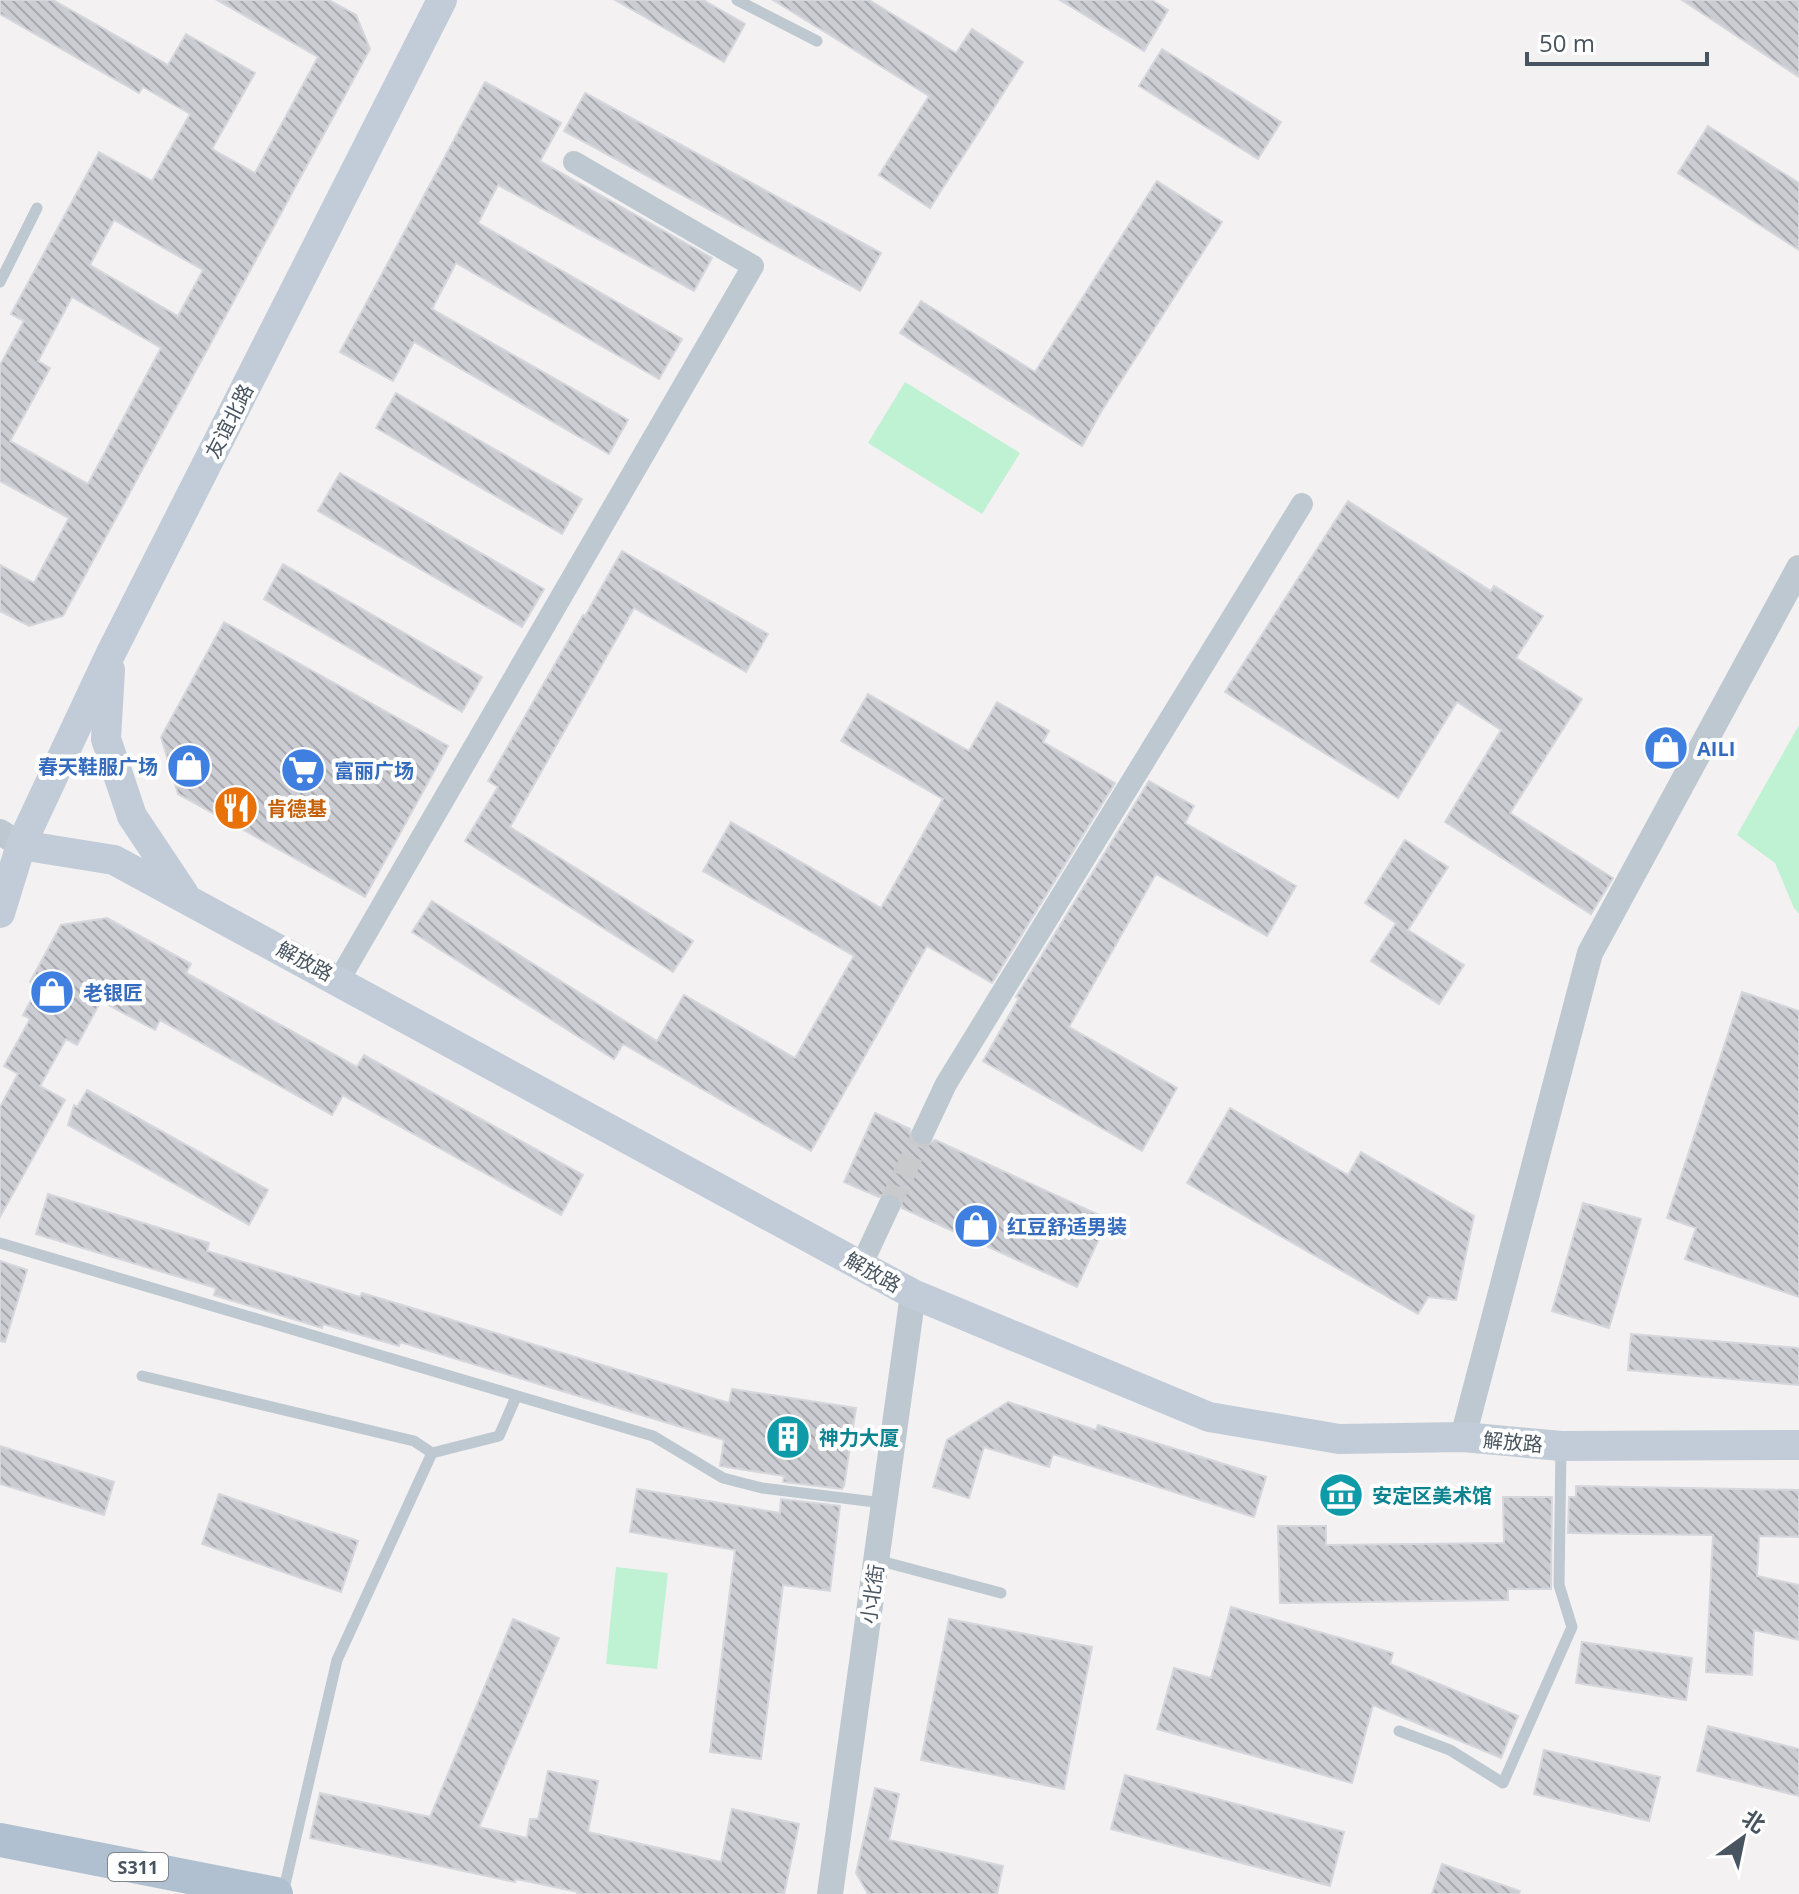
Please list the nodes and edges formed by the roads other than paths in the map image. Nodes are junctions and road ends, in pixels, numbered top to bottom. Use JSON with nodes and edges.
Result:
{"nodes":[{"id":1,"x":442,"y":0,"type":"edge"},
{"id":2,"x":737,"y":0,"type":"edge"},
{"id":3,"x":817,"y":41,"type":"dead end"},
{"id":4,"x":574,"y":162,"type":"dead end"},
{"id":5,"x":37,"y":208,"type":"dead end"},
{"id":6,"x":0,"y":282,"type":"edge"},
{"id":7,"x":1302,"y":504,"type":"dead end"},
{"id":8,"x":1799,"y":568,"type":"edge"},
{"id":9,"x":110,"y":655,"type":"junction"},
{"id":10,"x":7,"y":840,"type":"edge"},
{"id":11,"x":187,"y":899,"type":"junction"},
{"id":12,"x":0,"y":913,"type":"edge"},
{"id":13,"x":339,"y":980,"type":"junction"},
{"id":14,"x":923,"y":1133,"type":"tunnel mouth"},
{"id":15,"x":889,"y":1206,"type":"tunnel mouth"},
{"id":16,"x":0,"y":1243,"type":"edge"},
{"id":17,"x":861,"y":1266,"type":"junction"},
{"id":18,"x":913,"y":1294,"type":"junction"},
{"id":19,"x":142,"y":1376,"type":"dead end"},
{"id":20,"x":516,"y":1397,"type":"junction"},
{"id":21,"x":1463,"y":1437,"type":"junction"},
{"id":22,"x":1799,"y":1445,"type":"edge"},
{"id":23,"x":1561,"y":1446,"type":"junction"},
{"id":24,"x":432,"y":1453,"type":"junction"},
{"id":25,"x":883,"y":1503,"type":"junction"},
{"id":26,"x":877,"y":1560,"type":"junction"},
{"id":27,"x":1001,"y":1593,"type":"dead end"},
{"id":28,"x":1399,"y":1731,"type":"dead end"},
{"id":29,"x":0,"y":1840,"type":"edge"},
{"id":30,"x":273,"y":1894,"type":"edge"},
{"id":31,"x":830,"y":1894,"type":"edge"}],
"edges":[{"from":1,"to":9,"type":"main road","name":"友谊北路"},
{"from":2,"to":3,"type":"lane"},
{"from":4,"to":13,"type":"street"},
{"from":5,"to":6,"type":"lane"},
{"from":7,"to":14,"type":"street"},
{"from":8,"to":21,"type":"street"},
{"from":9,"to":10,"type":"main road","name":"友谊北路"},
{"from":9,"to":11,"type":"main road"},
{"from":10,"to":11,"type":"main road","name":"解放路"},
{"from":10,"to":12,"type":"main road","name":"友谊北路"},
{"from":11,"to":13,"type":"main road","name":"解放路"},
{"from":13,"to":17,"type":"main road","name":"解放路"},
{"from":15,"to":17,"type":"street"},
{"from":16,"to":20,"type":"lane"},
{"from":17,"to":18,"type":"main road","name":"解放路"},
{"from":18,"to":21,"type":"main road","name":"解放路"},
{"from":18,"to":25,"type":"street","name":"小北街"},
{"from":19,"to":24,"type":"lane"},
{"from":20,"to":24,"type":"lane"},
{"from":20,"to":25,"type":"lane"},
{"from":21,"to":23,"type":"main road","name":"解放路"},
{"from":22,"to":23,"type":"main road","name":"解放路"},
{"from":23,"to":28,"type":"lane"},
{"from":24,"to":30,"type":"lane"},
{"from":25,"to":26,"type":"street","name":"小北街"},
{"from":26,"to":27,"type":"lane"},
{"from":26,"to":31,"type":"street","name":"小北街"},
{"from":29,"to":30,"type":"main road","number":"S311"}]}
